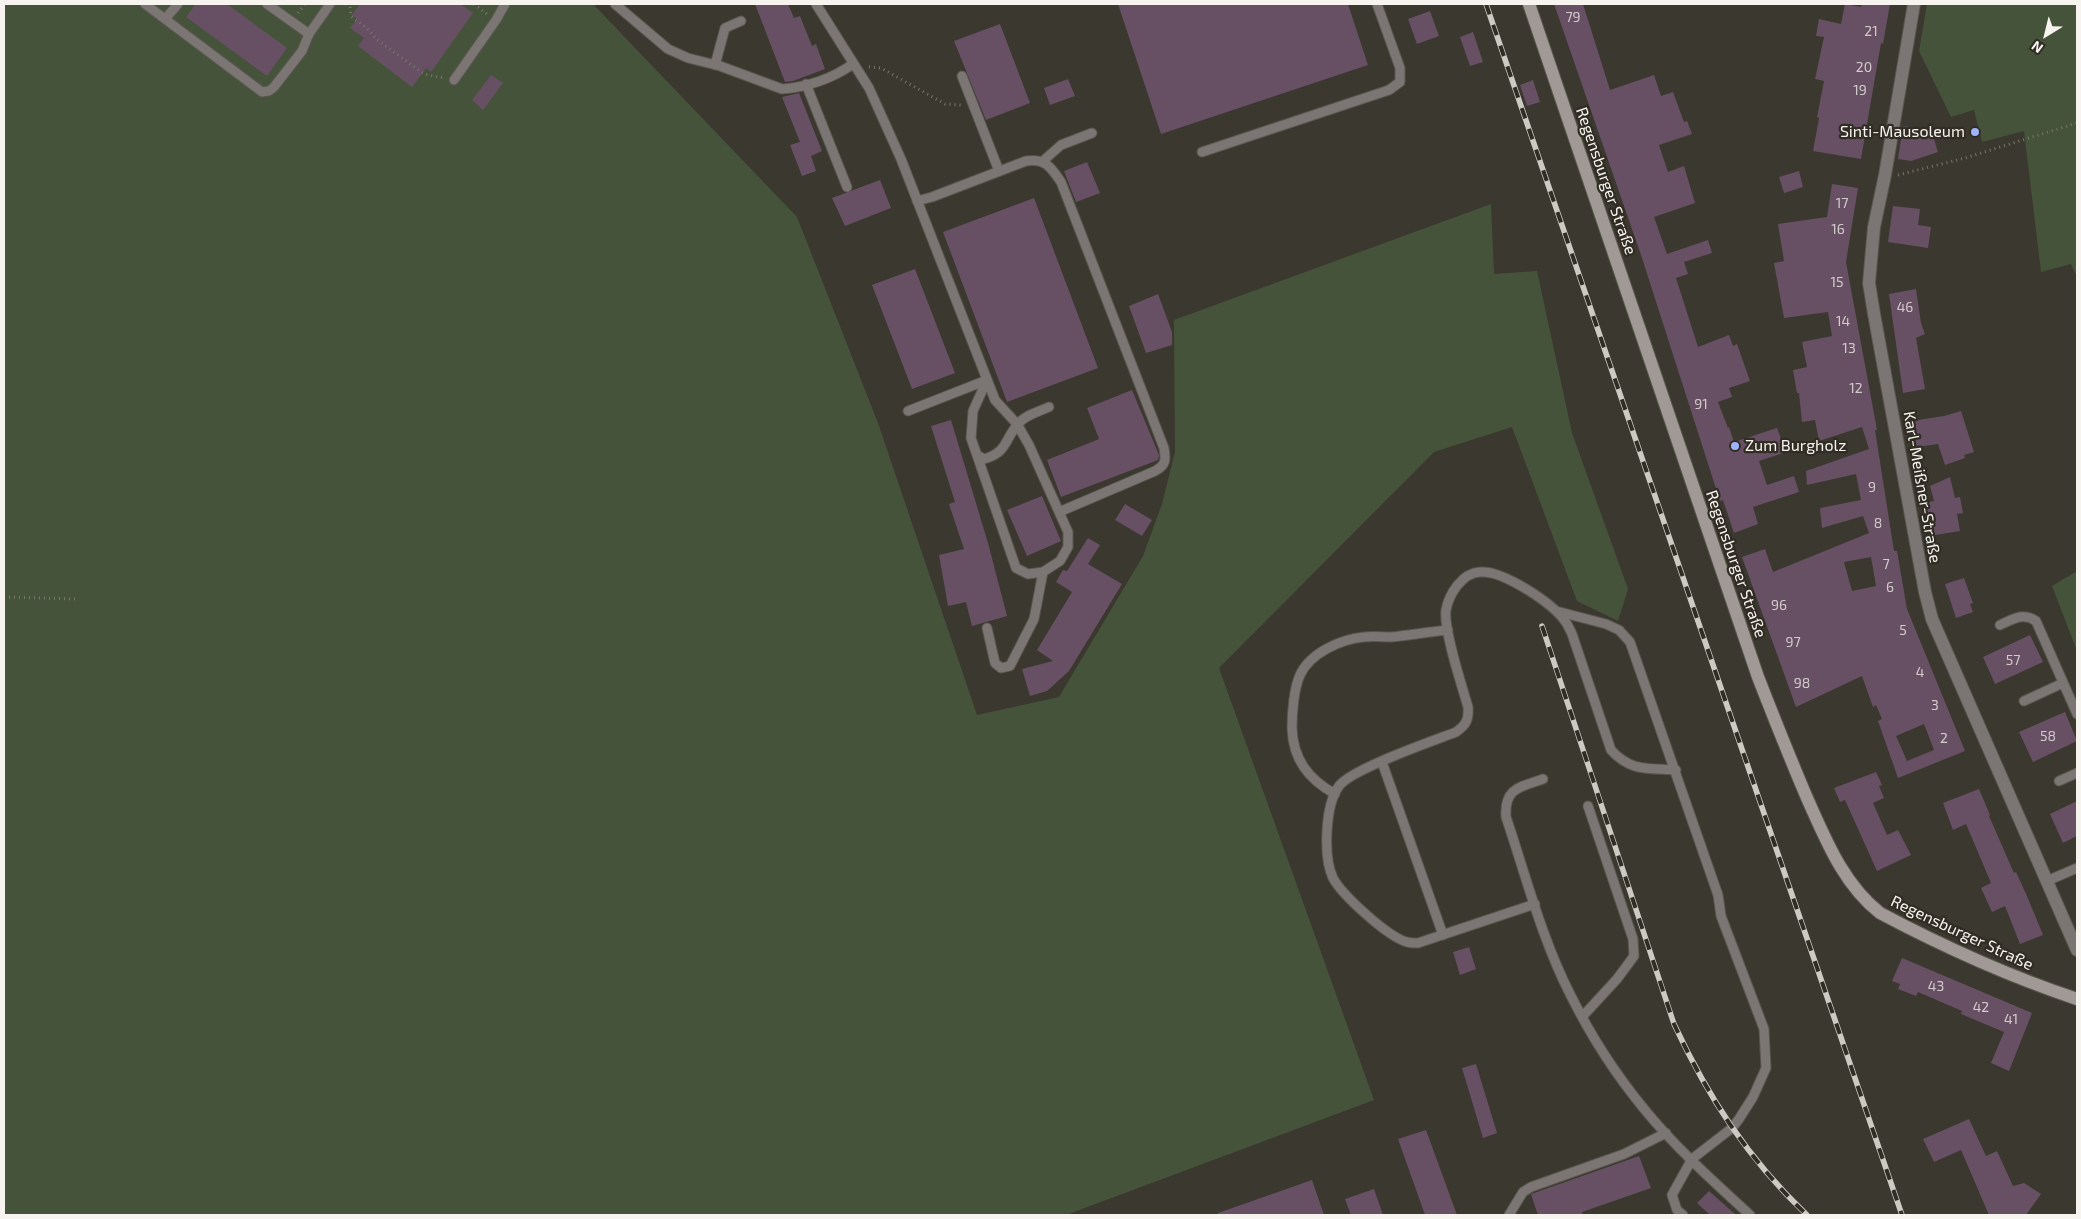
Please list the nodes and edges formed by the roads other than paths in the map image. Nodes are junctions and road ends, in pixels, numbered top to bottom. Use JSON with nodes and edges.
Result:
{"nodes":[{"id":1,"x":145,"y":4,"type":"edge"},
{"id":2,"x":178,"y":4,"type":"edge"},
{"id":3,"x":267,"y":4,"type":"edge"},
{"id":4,"x":330,"y":4,"type":"edge"},
{"id":5,"x":505,"y":4,"type":"edge"},
{"id":6,"x":615,"y":4,"type":"edge"},
{"id":7,"x":816,"y":4,"type":"edge"},
{"id":8,"x":1377,"y":4,"type":"edge"},
{"id":9,"x":1529,"y":4,"type":"edge"},
{"id":10,"x":1914,"y":4,"type":"edge"},
{"id":11,"x":165,"y":19,"type":"junction"},
{"id":12,"x":741,"y":21,"type":"dead end"},
{"id":13,"x":309,"y":34,"type":"junction"},
{"id":14,"x":715,"y":65,"type":"junction"},
{"id":15,"x":855,"y":66,"type":"junction"},
{"id":16,"x":962,"y":76,"type":"dead end"},
{"id":17,"x":454,"y":80,"type":"road end"},
{"id":18,"x":806,"y":84,"type":"junction"},
{"id":19,"x":1092,"y":133,"type":"dead end"},
{"id":20,"x":1202,"y":152,"type":"dead end"},
{"id":21,"x":1043,"y":161,"type":"junction"},
{"id":22,"x":999,"y":171,"type":"junction"},
{"id":23,"x":847,"y":188,"type":"dead end"},
{"id":24,"x":917,"y":201,"type":"junction"},
{"id":25,"x":987,"y":380,"type":"junction"},
{"id":26,"x":1049,"y":407,"type":"dead end"},
{"id":27,"x":908,"y":411,"type":"dead end"},
{"id":28,"x":1017,"y":424,"type":"junction"},
{"id":29,"x":977,"y":455,"type":"junction"},
{"id":30,"x":1059,"y":512,"type":"junction"},
{"id":31,"x":1043,"y":572,"type":"junction"},
{"id":32,"x":1555,"y":610,"type":"junction"},
{"id":33,"x":2000,"y":625,"type":"dead end"},
{"id":34,"x":987,"y":628,"type":"dead end"},
{"id":35,"x":1448,"y":630,"type":"junction"},
{"id":36,"x":2063,"y":683,"type":"junction"},
{"id":37,"x":2024,"y":701,"type":"dead end"},
{"id":38,"x":2077,"y":714,"type":"edge"},
{"id":39,"x":1382,"y":762,"type":"junction"},
{"id":40,"x":1676,"y":770,"type":"junction"},
{"id":41,"x":2077,"y":772,"type":"edge"},
{"id":42,"x":1543,"y":779,"type":"dead end"},
{"id":43,"x":2059,"y":781,"type":"dead end"},
{"id":44,"x":1335,"y":794,"type":"junction"},
{"id":45,"x":1588,"y":806,"type":"dead end"},
{"id":46,"x":2077,"y":868,"type":"edge"},
{"id":47,"x":2047,"y":881,"type":"junction"},
{"id":48,"x":1535,"y":904,"type":"junction"},
{"id":49,"x":1442,"y":935,"type":"junction"},
{"id":50,"x":2077,"y":950,"type":"edge"},
{"id":51,"x":2077,"y":999,"type":"edge"},
{"id":52,"x":1582,"y":1017,"type":"junction"},
{"id":53,"x":1666,"y":1133,"type":"junction"},
{"id":54,"x":1692,"y":1159,"type":"junction"},
{"id":55,"x":1509,"y":1215,"type":"edge"},
{"id":56,"x":1683,"y":1215,"type":"edge"},
{"id":57,"x":1750,"y":1215,"type":"edge"}],
"edges":[{"from":1,"to":11,"type":"lane"},
{"from":2,"to":11,"type":"lane"},
{"from":3,"to":13,"type":"lane"},
{"from":4,"to":13,"type":"lane"},
{"from":5,"to":17,"type":"lane"},
{"from":6,"to":14,"type":"lane"},
{"from":7,"to":15,"type":"lane"},
{"from":8,"to":20,"type":"lane"},
{"from":9,"to":51,"type":"main road","name":"Regensburger Straße"},
{"from":10,"to":47,"type":"street","name":"Karl-Meißner-Straße"},
{"from":11,"to":13,"type":"lane"},
{"from":12,"to":14,"type":"lane"},
{"from":14,"to":18,"type":"lane"},
{"from":15,"to":18,"type":"lane"},
{"from":15,"to":24,"type":"lane"},
{"from":16,"to":22,"type":"lane"},
{"from":18,"to":23,"type":"lane"},
{"from":19,"to":21,"type":"lane"},
{"from":21,"to":22,"type":"lane"},
{"from":21,"to":30,"type":"lane"},
{"from":22,"to":24,"type":"lane"},
{"from":24,"to":25,"type":"lane"},
{"from":25,"to":27,"type":"lane"},
{"from":25,"to":28,"type":"lane"},
{"from":25,"to":29,"type":"lane"},
{"from":26,"to":28,"type":"lane"},
{"from":28,"to":29,"type":"lane"},
{"from":28,"to":30,"type":"lane"},
{"from":29,"to":31,"type":"lane"},
{"from":30,"to":31,"type":"lane"},
{"from":31,"to":34,"type":"lane"},
{"from":32,"to":35,"type":"lane"},
{"from":32,"to":40,"type":"lane"},
{"from":32,"to":40,"type":"lane"},
{"from":33,"to":36,"type":"lane"},
{"from":35,"to":39,"type":"lane"},
{"from":35,"to":44,"type":"lane"},
{"from":36,"to":37,"type":"lane"},
{"from":36,"to":38,"type":"lane"},
{"from":39,"to":44,"type":"lane"},
{"from":39,"to":49,"type":"lane"},
{"from":40,"to":54,"type":"lane"},
{"from":41,"to":43,"type":"lane"},
{"from":42,"to":48,"type":"lane"},
{"from":44,"to":49,"type":"lane"},
{"from":45,"to":52,"type":"lane"},
{"from":46,"to":47,"type":"lane"},
{"from":47,"to":50,"type":"street","name":"Karl-Meißner-Straße"},
{"from":48,"to":49,"type":"lane"},
{"from":48,"to":52,"type":"lane"},
{"from":52,"to":53,"type":"lane"},
{"from":53,"to":54,"type":"lane"},
{"from":53,"to":55,"type":"lane"},
{"from":54,"to":56,"type":"lane"},
{"from":54,"to":57,"type":"lane"}]}
